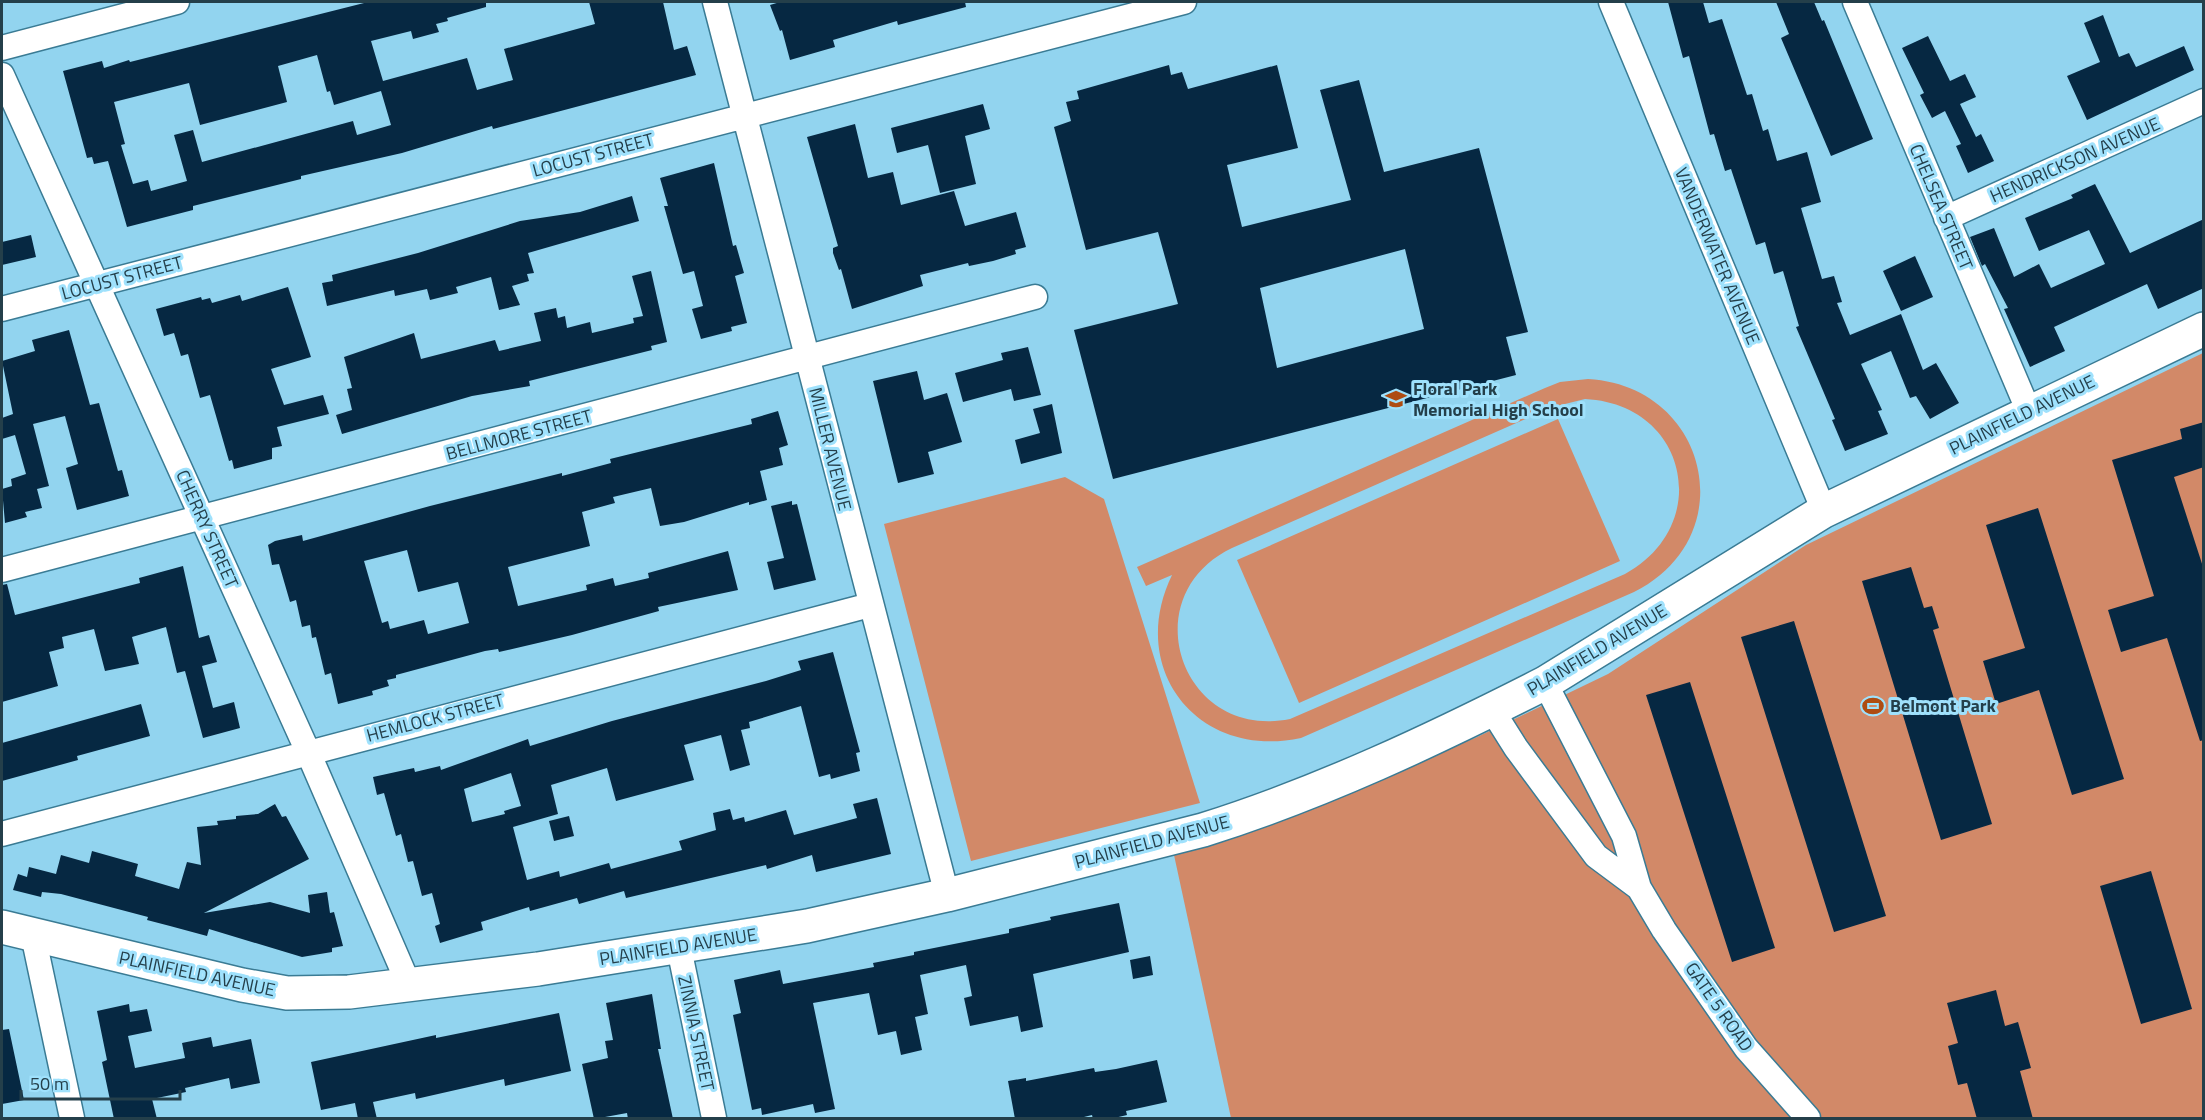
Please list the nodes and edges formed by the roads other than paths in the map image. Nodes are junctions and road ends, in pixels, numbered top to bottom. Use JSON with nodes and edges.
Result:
{"nodes":[{"id":1,"x":177,"y":2,"type":"edge"},
{"id":2,"x":715,"y":2,"type":"edge"},
{"id":3,"x":1184,"y":2,"type":"edge"},
{"id":4,"x":1611,"y":2,"type":"edge"},
{"id":5,"x":1856,"y":2,"type":"edge"},
{"id":6,"x":2,"y":48,"type":"edge"},
{"id":7,"x":2,"y":75,"type":"edge"},
{"id":8,"x":2204,"y":101,"type":"edge"},
{"id":9,"x":744,"y":116,"type":"junction"},
{"id":10,"x":1946,"y":218,"type":"junction"},
{"id":11,"x":96,"y":284,"type":"junction"},
{"id":12,"x":1035,"y":297,"type":"dead end"},
{"id":13,"x":2,"y":309,"type":"edge"},
{"id":14,"x":2204,"y":329,"type":"edge"},
{"id":15,"x":807,"y":359,"type":"junction"},
{"id":16,"x":2029,"y":411,"type":"junction"},
{"id":17,"x":1824,"y":511,"type":"junction"},
{"id":18,"x":202,"y":518,"type":"junction"},
{"id":19,"x":2,"y":570,"type":"edge"},
{"id":20,"x":870,"y":605,"type":"junction"},
{"id":21,"x":1545,"y":683,"type":"junction"},
{"id":22,"x":1492,"y":710,"type":"junction"},
{"id":23,"x":308,"y":752,"type":"junction"},
{"id":24,"x":2,"y":834,"type":"edge"},
{"id":25,"x":1639,"y":888,"type":"junction"},
{"id":26,"x":947,"y":895,"type":"junction"},
{"id":27,"x":2,"y":927,"type":"edge"},
{"id":28,"x":33,"y":935,"type":"junction"},
{"id":29,"x":679,"y":948,"type":"junction"},
{"id":30,"x":409,"y":985,"type":"junction"},
{"id":31,"x":72,"y":1119,"type":"edge"},
{"id":32,"x":714,"y":1119,"type":"edge"},
{"id":33,"x":1808,"y":1119,"type":"edge"}],
"edges":[{"from":1,"to":6,"type":"street"},
{"from":2,"to":9,"type":"street","name":"MILLER AVENUE"},
{"from":3,"to":9,"type":"street","name":"LOCUST STREET"},
{"from":4,"to":17,"type":"street","name":"VANDERWATER AVENUE"},
{"from":5,"to":10,"type":"street","name":"CHELSEA STREET"},
{"from":7,"to":11,"type":"street","name":"CHERRY STREET"},
{"from":8,"to":10,"type":"street","name":"HENDRICKSON AVENUE"},
{"from":9,"to":11,"type":"street","name":"LOCUST STREET"},
{"from":9,"to":15,"type":"street","name":"MILLER AVENUE"},
{"from":10,"to":16,"type":"street","name":"CHELSEA STREET"},
{"from":11,"to":13,"type":"street","name":"LOCUST STREET"},
{"from":11,"to":18,"type":"street","name":"CHERRY STREET"},
{"from":12,"to":15,"type":"street","name":"BELLMORE STREET"},
{"from":14,"to":16,"type":"main road","name":"PLAINFIELD AVENUE"},
{"from":15,"to":18,"type":"street","name":"BELLMORE STREET"},
{"from":15,"to":20,"type":"street","name":"MILLER AVENUE"},
{"from":16,"to":17,"type":"main road","name":"PLAINFIELD AVENUE"},
{"from":17,"to":21,"type":"main road","name":"PLAINFIELD AVENUE"},
{"from":18,"to":19,"type":"street","name":"BELLMORE STREET"},
{"from":18,"to":23,"type":"street","name":"CHERRY STREET"},
{"from":20,"to":23,"type":"street","name":"HEMLOCK STREET"},
{"from":20,"to":26,"type":"street","name":"MILLER AVENUE"},
{"from":21,"to":22,"type":"main road","name":"PLAINFIELD AVENUE"},
{"from":21,"to":25,"type":"street","name":"GATE 5 ROAD"},
{"from":22,"to":25,"type":"street","name":"GATE 5 ROAD"},
{"from":22,"to":26,"type":"main road","name":"PLAINFIELD AVENUE"},
{"from":23,"to":24,"type":"street","name":"HEMLOCK STREET"},
{"from":23,"to":30,"type":"street","name":"CHERRY STREET"},
{"from":25,"to":33,"type":"street","name":"GATE 5 ROAD"},
{"from":26,"to":29,"type":"main road","name":"PLAINFIELD AVENUE"},
{"from":27,"to":28,"type":"main road","name":"PLAINFIELD AVENUE"},
{"from":28,"to":30,"type":"main road","name":"PLAINFIELD AVENUE"},
{"from":28,"to":31,"type":"street"},
{"from":29,"to":30,"type":"main road","name":"PLAINFIELD AVENUE"},
{"from":29,"to":32,"type":"street","name":"ZINNIA STREET"}]}
